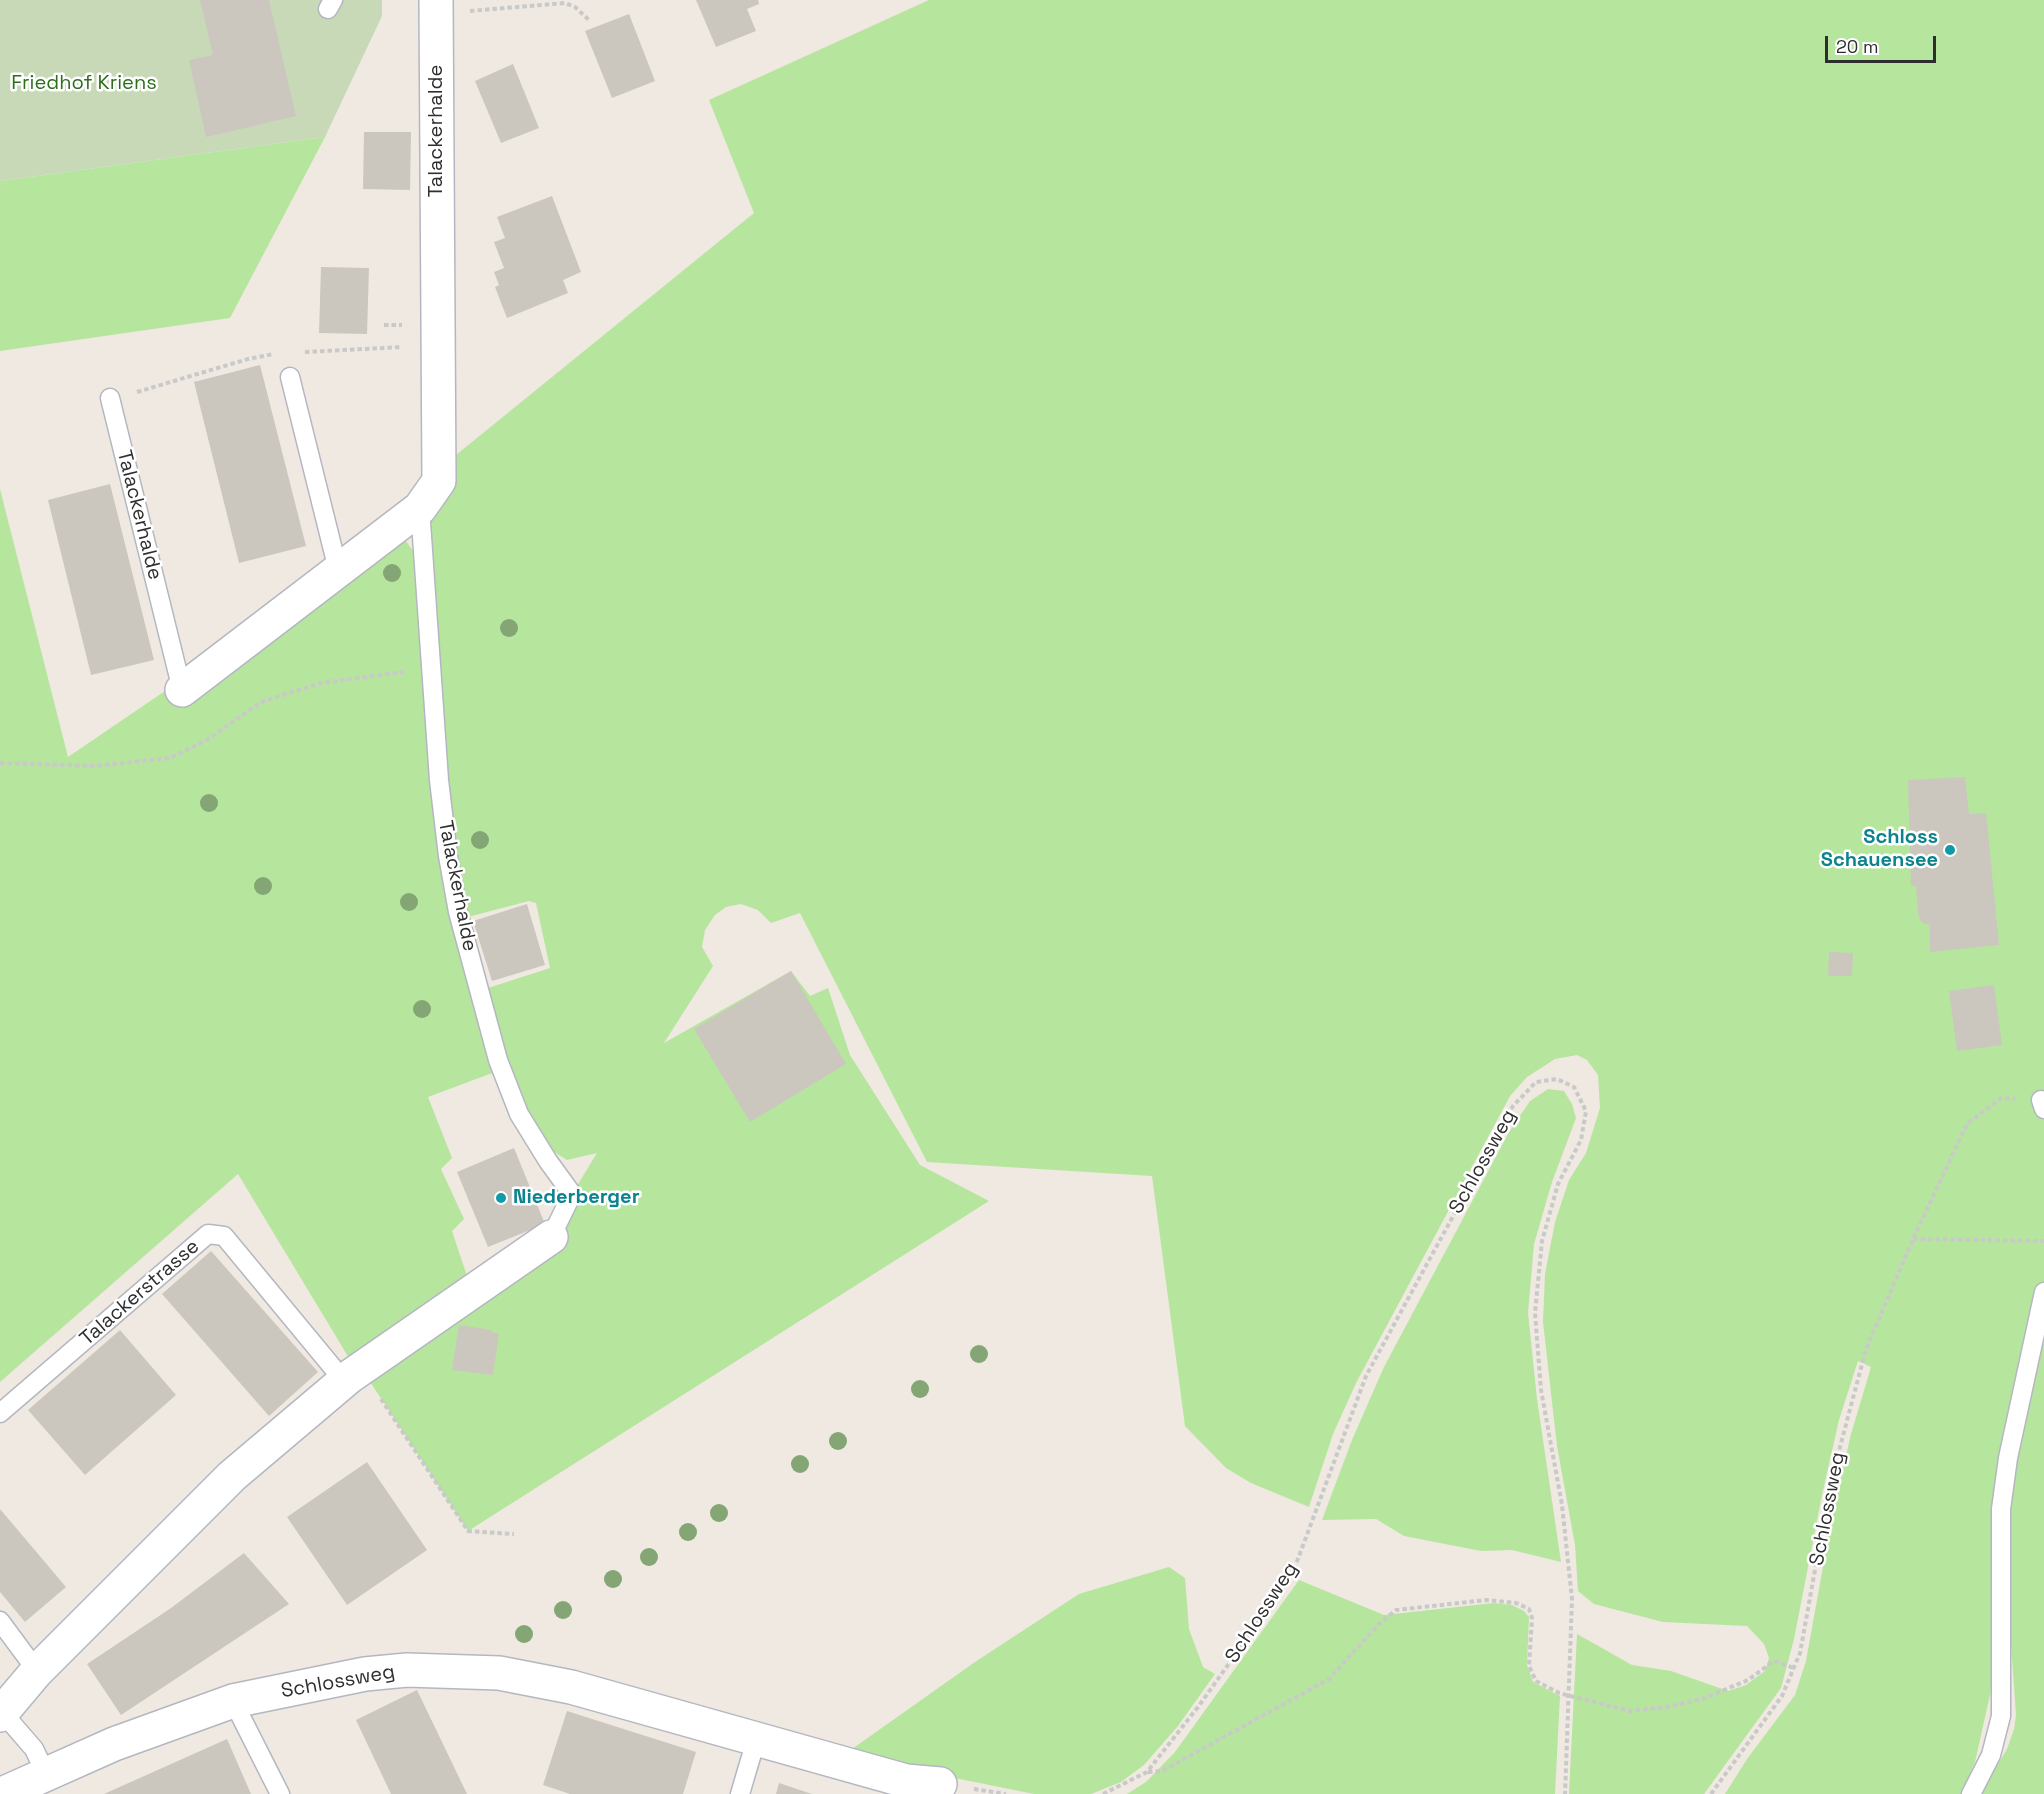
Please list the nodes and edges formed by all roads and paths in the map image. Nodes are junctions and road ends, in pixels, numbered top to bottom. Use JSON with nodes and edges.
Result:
{"nodes":[{"id":1,"x":436,"y":7,"type":"edge"},
{"id":2,"x":589,"y":20,"type":"dead end"},
{"id":3,"x":290,"y":377,"type":"dead end"},
{"id":4,"x":110,"y":398,"type":"dead end"},
{"id":5,"x":420,"y":507,"type":"junction"},
{"id":6,"x":338,"y":570,"type":"junction"},
{"id":7,"x":431,"y":669,"type":"junction"},
{"id":8,"x":182,"y":690,"type":"joint"},
{"id":9,"x":0,"y":763,"type":"edge"},
{"id":10,"x":2043,"y":1105,"type":"edge"},
{"id":11,"x":551,"y":1237,"type":"joint"},
{"id":12,"x":1913,"y":1239,"type":"junction"},
{"id":13,"x":2044,"y":1241,"type":"edge"},
{"id":14,"x":2044,"y":1292,"type":"edge"},
{"id":15,"x":353,"y":1374,"type":"junction"},
{"id":16,"x":0,"y":1413,"type":"edge"},
{"id":17,"x":514,"y":1534,"type":"dead end"},
{"id":18,"x":0,"y":1622,"type":"edge"},
{"id":19,"x":1794,"y":1668,"type":"junction"},
{"id":20,"x":37,"y":1671,"type":"junction"},
{"id":21,"x":1569,"y":1695,"type":"junction"},
{"id":22,"x":233,"y":1701,"type":"junction"},
{"id":23,"x":1,"y":1714,"type":"edge"},
{"id":24,"x":756,"y":1740,"type":"junction"},
{"id":25,"x":1147,"y":1772,"type":"junction"},
{"id":26,"x":47,"y":1776,"type":"junction"},
{"id":27,"x":940,"y":1784,"type":"dead end"},
{"id":28,"x":2,"y":1794,"type":"edge"},
{"id":29,"x":280,"y":1794,"type":"edge"},
{"id":30,"x":740,"y":1794,"type":"edge"},
{"id":31,"x":1103,"y":1794,"type":"edge"},
{"id":32,"x":1565,"y":1794,"type":"edge"},
{"id":33,"x":1711,"y":1794,"type":"edge"},
{"id":34,"x":1971,"y":1794,"type":"edge"}],
"edges":[{"from":1,"to":2,"type":"path"},
{"from":1,"to":5,"type":"street","name":"Talackerhalde"},
{"from":3,"to":6,"type":"lane"},
{"from":4,"to":8,"type":"lane","name":"Talackerhalde"},
{"from":5,"to":6,"type":"street","name":"Talackerhalde"},
{"from":5,"to":7,"type":"lane","name":"Talackerhalde"},
{"from":6,"to":8,"type":"street","name":"Talackerhalde"},
{"from":7,"to":9,"type":"path"},
{"from":7,"to":11,"type":"lane","name":"Talackerhalde"},
{"from":10,"to":12,"type":"path","name":"Schlossweg"},
{"from":11,"to":15,"type":"street"},
{"from":12,"to":13,"type":"path"},
{"from":12,"to":19,"type":"path","name":"Schlossweg"},
{"from":14,"to":34,"type":"lane"},
{"from":15,"to":16,"type":"lane","name":"Talackerstrasse"},
{"from":15,"to":17,"type":"path"},
{"from":15,"to":20,"type":"street"},
{"from":18,"to":20,"type":"lane"},
{"from":19,"to":21,"type":"path"},
{"from":19,"to":33,"type":"path","name":"Schlossweg"},
{"from":20,"to":23,"type":"street"},
{"from":21,"to":25,"type":"path"},
{"from":21,"to":25,"type":"path","name":"Schlossweg"},
{"from":21,"to":32,"type":"path","name":"Schlossweg"},
{"from":22,"to":24,"type":"street","name":"Schlossweg"},
{"from":22,"to":26,"type":"street","name":"Schlossweg"},
{"from":22,"to":29,"type":"lane"},
{"from":23,"to":26,"type":"lane"},
{"from":24,"to":27,"type":"street","name":"Schlossweg"},
{"from":24,"to":30,"type":"lane"},
{"from":25,"to":31,"type":"path","name":"Schlossweg"},
{"from":26,"to":28,"type":"street","name":"Schlossweg"}]}
